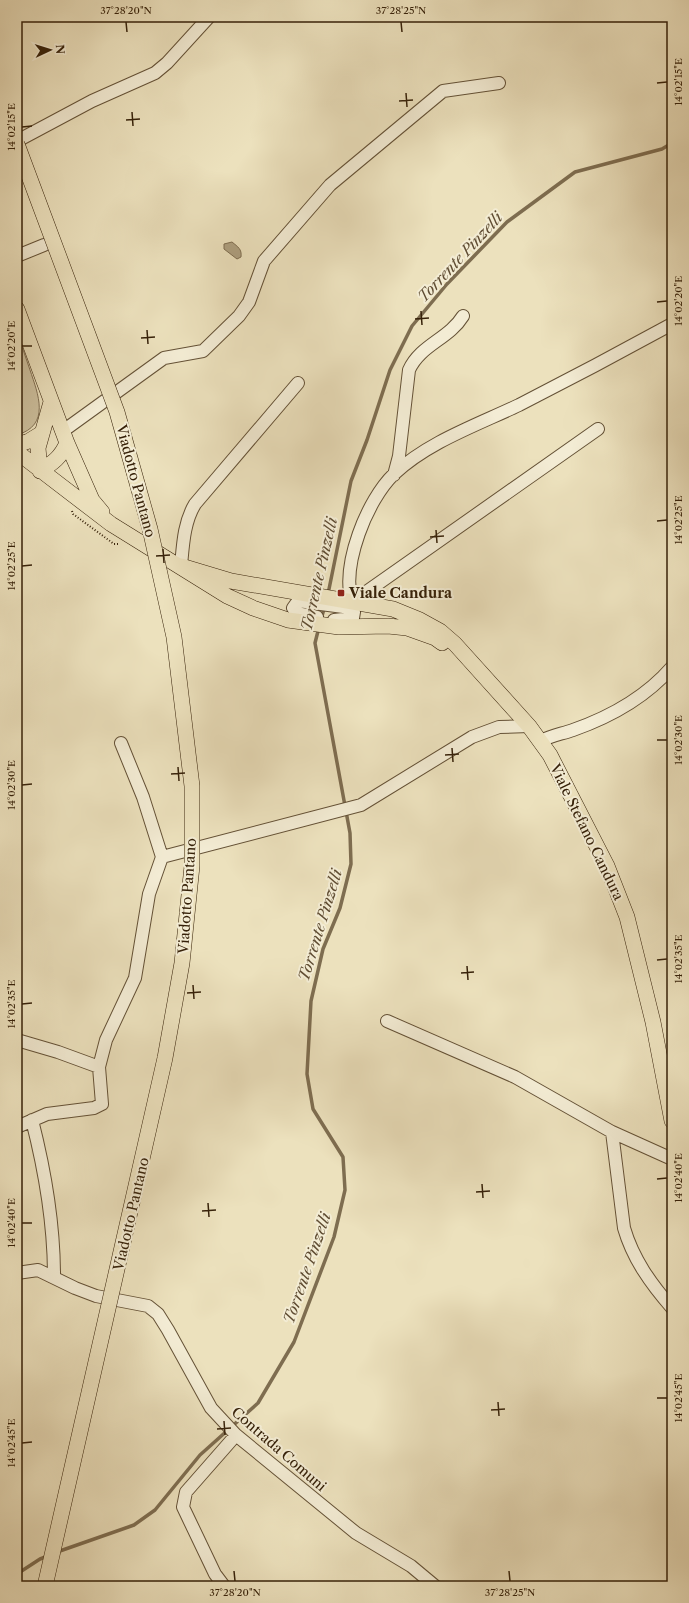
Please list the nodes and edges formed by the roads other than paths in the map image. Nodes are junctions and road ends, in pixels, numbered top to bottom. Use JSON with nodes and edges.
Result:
{"nodes":[{"id":1,"x":209,"y":17,"type":"edge"},
{"id":2,"x":499,"y":83,"type":"dead end"},
{"id":3,"x":17,"y":143,"type":"edge"},
{"id":4,"x":44,"y":245,"type":"dead end"},
{"id":5,"x":17,"y":256,"type":"edge"},
{"id":6,"x":17,"y":309,"type":"edge"},
{"id":7,"x":463,"y":316,"type":"dead end"},
{"id":8,"x":672,"y":324,"type":"edge"},
{"id":9,"x":298,"y":383,"type":"dead end"},
{"id":10,"x":51,"y":402,"type":"junction"},
{"id":11,"x":598,"y":429,"type":"dead end"},
{"id":12,"x":42,"y":433,"type":"junction"},
{"id":13,"x":65,"y":437,"type":"junction"},
{"id":14,"x":17,"y":445,"type":"edge"},
{"id":15,"x":17,"y":452,"type":"edge"},
{"id":16,"x":40,"y":471,"type":"junction"},
{"id":17,"x":394,"y":474,"type":"junction"},
{"id":18,"x":111,"y":524,"type":"junction"},
{"id":19,"x":181,"y":566,"type":"junction"},
{"id":20,"x":327,"y":601,"type":"junction"},
{"id":21,"x":310,"y":619,"type":"junction"},
{"id":22,"x":335,"y":623,"type":"junction"},
{"id":23,"x":472,"y":662,"type":"junction"},
{"id":24,"x":672,"y":666,"type":"edge"},
{"id":25,"x":530,"y":726,"type":"junction"},
{"id":26,"x":541,"y":741,"type":"junction"},
{"id":27,"x":121,"y":743,"type":"dead end"},
{"id":28,"x":162,"y":857,"type":"junction"},
{"id":29,"x":387,"y":1021,"type":"dead end"},
{"id":30,"x":17,"y":1040,"type":"edge"},
{"id":31,"x":99,"y":1067,"type":"junction"},
{"id":32,"x":32,"y":1120,"type":"junction"},
{"id":33,"x":17,"y":1127,"type":"edge"},
{"id":34,"x":670,"y":1127,"type":"edge"},
{"id":35,"x":612,"y":1132,"type":"junction"},
{"id":36,"x":671,"y":1154,"type":"edge"},
{"id":37,"x":17,"y":1273,"type":"edge"},
{"id":38,"x":54,"y":1276,"type":"junction"},
{"id":39,"x":672,"y":1308,"type":"edge"},
{"id":40,"x":236,"y":1435,"type":"junction"},
{"id":41,"x":45,"y":1586,"type":"edge"},
{"id":42,"x":224,"y":1586,"type":"edge"},
{"id":43,"x":435,"y":1586,"type":"edge"}],
"edges":[{"from":1,"to":3,"type":"street"},
{"from":2,"to":13,"type":"street"},
{"from":3,"to":41,"type":"main road","name":"Viadotto Pantano","bridge":true},
{"from":4,"to":5,"type":"street"},
{"from":6,"to":10,"type":"main road"},
{"from":7,"to":17,"type":"street"},
{"from":8,"to":17,"type":"street"},
{"from":9,"to":19,"type":"street"},
{"from":10,"to":12,"type":"main road"},
{"from":10,"to":13,"type":"main road"},
{"from":11,"to":20,"type":"street"},
{"from":12,"to":14,"type":"main road"},
{"from":12,"to":16,"type":"main road"},
{"from":13,"to":16,"type":"main road"},
{"from":13,"to":18,"type":"main road"},
{"from":15,"to":16,"type":"main road","name":"Viale Stefano Candura"},
{"from":16,"to":18,"type":"main road","name":"Viale Stefano Candura"},
{"from":17,"to":20,"type":"street"},
{"from":18,"to":19,"type":"main road","name":"Viale Stefano Candura"},
{"from":19,"to":20,"type":"main road","name":"Viale Stefano Candura"},
{"from":19,"to":21,"type":"main road","name":"Viale Stefano Candura"},
{"from":20,"to":21,"type":"street"},
{"from":20,"to":22,"type":"street"},
{"from":20,"to":23,"type":"main road","name":"Viale Stefano Candura"},
{"from":21,"to":22,"type":"main road","name":"Viale Stefano Candura"},
{"from":22,"to":23,"type":"main road","name":"Viale Stefano Candura"},
{"from":23,"to":25,"type":"main road","name":"Viale Stefano Candura"},
{"from":24,"to":26,"type":"street"},
{"from":25,"to":26,"type":"main road","name":"Viale Stefano Candura"},
{"from":25,"to":28,"type":"street"},
{"from":26,"to":34,"type":"main road","name":"Viale Stefano Candura"},
{"from":27,"to":28,"type":"street"},
{"from":28,"to":31,"type":"street"},
{"from":29,"to":35,"type":"street"},
{"from":30,"to":31,"type":"street"},
{"from":31,"to":32,"type":"street"},
{"from":32,"to":33,"type":"street"},
{"from":32,"to":38,"type":"street"},
{"from":35,"to":36,"type":"street"},
{"from":35,"to":39,"type":"street"},
{"from":37,"to":38,"type":"street","name":"Contrada Comuni"},
{"from":38,"to":40,"type":"street","name":"Contrada Comuni"},
{"from":40,"to":42,"type":"street"},
{"from":40,"to":43,"type":"street","name":"Contrada Comuni"}]}
